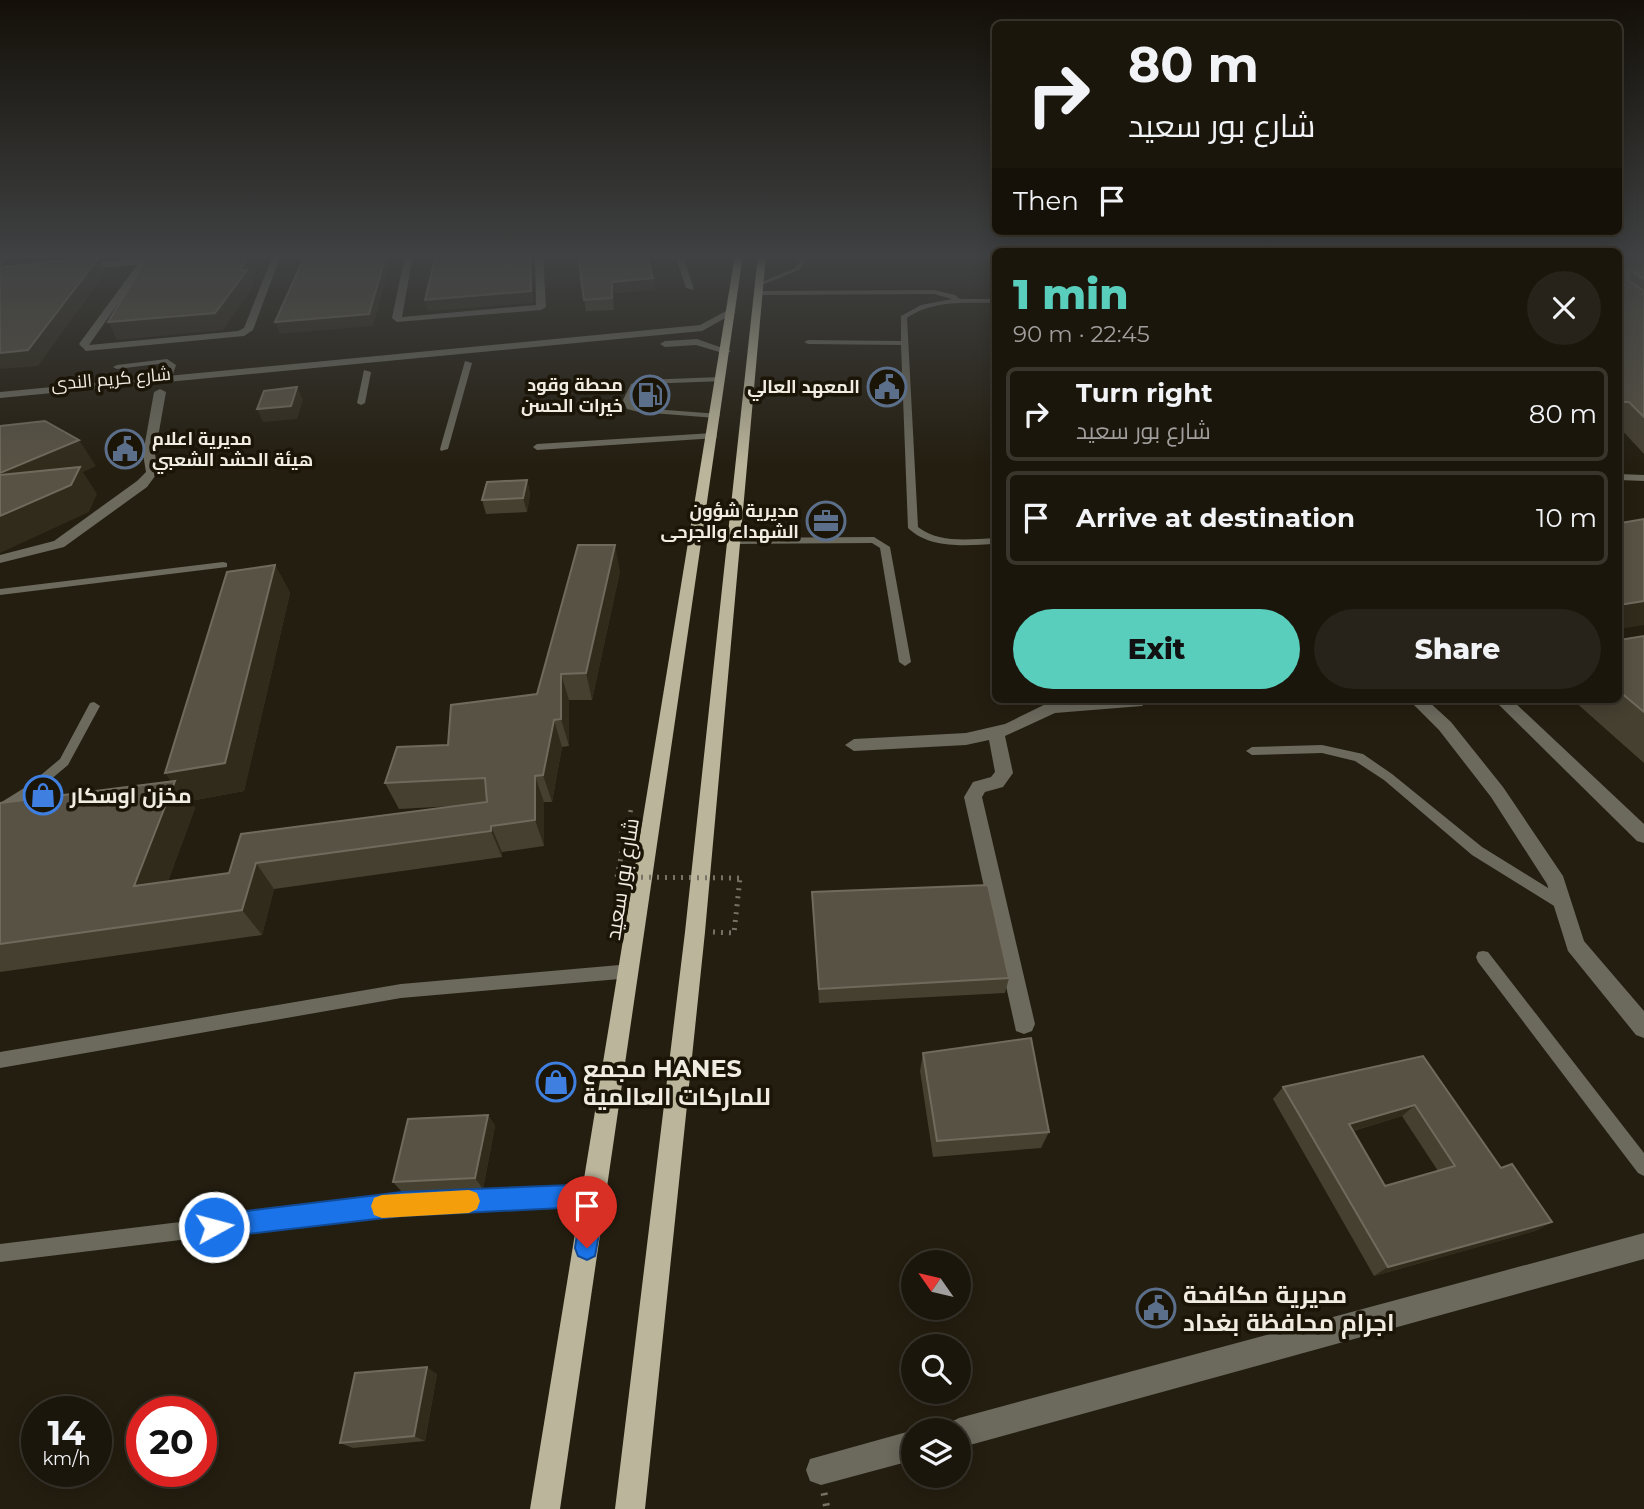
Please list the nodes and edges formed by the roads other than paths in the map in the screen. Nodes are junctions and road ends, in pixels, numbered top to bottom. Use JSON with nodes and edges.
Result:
{"nodes":[{"id":1,"x":97,"y":325,"type":"edge"},
{"id":2,"x":249,"y":325,"type":"edge"},
{"id":3,"x":707,"y":325,"type":"edge"},
{"id":4,"x":729,"y":325,"type":"edge"},
{"id":5,"x":756,"y":325,"type":"edge"},
{"id":6,"x":904,"y":325,"type":"edge"},
{"id":7,"x":808,"y":342,"type":"dead end"},
{"id":8,"x":905,"y":343,"type":"junction"},
{"id":9,"x":726,"y":351,"type":"junction"},
{"id":10,"x":468,"y":363,"type":"junction"},
{"id":11,"x":117,"y":367,"type":"dead end"},
{"id":12,"x":367,"y":372,"type":"junction"},
{"id":13,"x":273,"y":375,"type":"junction"},
{"id":14,"x":722,"y":379,"type":"junction"},
{"id":15,"x":167,"y":380,"type":"junction"},
{"id":16,"x":160,"y":392,"type":"junction"},
{"id":17,"x":0,"y":395,"type":"edge"},
{"id":18,"x":361,"y":403,"type":"dead end"},
{"id":19,"x":0,"y":407,"type":"edge"},
{"id":20,"x":716,"y":416,"type":"junction"},
{"id":21,"x":713,"y":436,"type":"junction"},
{"id":22,"x":537,"y":447,"type":"dead end"},
{"id":23,"x":444,"y":449,"type":"dead end"},
{"id":24,"x":1622,"y":477,"type":"edge"},
{"id":25,"x":1644,"y":478,"type":"edge"},
{"id":26,"x":734,"y":541,"type":"junction"},
{"id":27,"x":992,"y":541,"type":"edge"},
{"id":28,"x":0,"y":559,"type":"edge"},
{"id":29,"x":222,"y":565,"type":"dead end"},
{"id":30,"x":0,"y":592,"type":"edge"},
{"id":31,"x":905,"y":662,"type":"dead end"},
{"id":32,"x":1100,"y":703,"type":"edge"},
{"id":33,"x":1420,"y":703,"type":"edge"},
{"id":34,"x":1505,"y":703,"type":"edge"},
{"id":35,"x":94,"y":706,"type":"dead end"},
{"id":36,"x":996,"y":734,"type":"junction"},
{"id":37,"x":854,"y":745,"type":"dead end"},
{"id":38,"x":1252,"y":751,"type":"dead end"},
{"id":39,"x":0,"y":809,"type":"edge"},
{"id":40,"x":1644,"y":836,"type":"edge"},
{"id":41,"x":1564,"y":905,"type":"junction"},
{"id":42,"x":1483,"y":957,"type":"dead end"},
{"id":43,"x":631,"y":971,"type":"junction"},
{"id":44,"x":1024,"y":1024,"type":"dead end"},
{"id":45,"x":1644,"y":1028,"type":"edge"},
{"id":46,"x":0,"y":1060,"type":"edge"},
{"id":47,"x":1644,"y":1167,"type":"edge"},
{"id":48,"x":595,"y":1195,"type":"junction"},
{"id":49,"x":1644,"y":1246,"type":"edge"},
{"id":50,"x":0,"y":1253,"type":"edge"},
{"id":51,"x":971,"y":1430,"type":"edge"},
{"id":52,"x":901,"y":1449,"type":"edge"},
{"id":53,"x":821,"y":1471,"type":"dead end"},
{"id":54,"x":545,"y":1509,"type":"edge"},
{"id":55,"x":630,"y":1509,"type":"edge"}],
"edges":[{"from":1,"to":2,"type":"street"},
{"from":3,"to":13,"type":"street","name":"شارع كريم الندى"},
{"from":4,"to":9,"type":"main road","name":"شارع بور سعيد"},
{"from":5,"to":26,"type":"main road"},
{"from":6,"to":8,"type":"lane"},
{"from":7,"to":8,"type":"lane"},
{"from":8,"to":27,"type":"lane"},
{"from":9,"to":10,"type":"street","name":"شارع كريم الندى"},
{"from":9,"to":14,"type":"main road","name":"شارع بور سعيد"},
{"from":10,"to":12,"type":"street","name":"شارع كريم الندى"},
{"from":10,"to":23,"type":"lane"},
{"from":11,"to":15,"type":"lane"},
{"from":12,"to":13,"type":"street","name":"شارع كريم الندى"},
{"from":12,"to":18,"type":"lane"},
{"from":13,"to":15,"type":"street","name":"شارع كريم الندى"},
{"from":13,"to":16,"type":"street","name":"شارع كريم الندى"},
{"from":14,"to":20,"type":"main road","name":"شارع بور سعيد"},
{"from":14,"to":20,"type":"lane"},
{"from":15,"to":17,"type":"street","name":"شارع كريم الندى"},
{"from":16,"to":19,"type":"street","name":"شارع كريم الندى"},
{"from":16,"to":28,"type":"street"},
{"from":20,"to":21,"type":"main road","name":"شارع بور سعيد"},
{"from":21,"to":22,"type":"lane"},
{"from":21,"to":43,"type":"main road","name":"شارع بور سعيد"},
{"from":24,"to":25,"type":"lane"},
{"from":26,"to":31,"type":"lane"},
{"from":26,"to":55,"type":"main road"},
{"from":29,"to":30,"type":"lane"},
{"from":32,"to":36,"type":"street"},
{"from":33,"to":41,"type":"street"},
{"from":34,"to":40,"type":"street"},
{"from":35,"to":39,"type":"lane"},
{"from":36,"to":37,"type":"street"},
{"from":36,"to":44,"type":"street"},
{"from":38,"to":41,"type":"lane"},
{"from":41,"to":45,"type":"street"},
{"from":42,"to":47,"type":"lane"},
{"from":43,"to":46,"type":"lane"},
{"from":43,"to":48,"type":"main road","name":"شارع بور سعيد"},
{"from":48,"to":50,"type":"lane"},
{"from":48,"to":54,"type":"main road","name":"شارع بور سعيد"},
{"from":49,"to":51,"type":"street"},
{"from":52,"to":53,"type":"street"}]}
